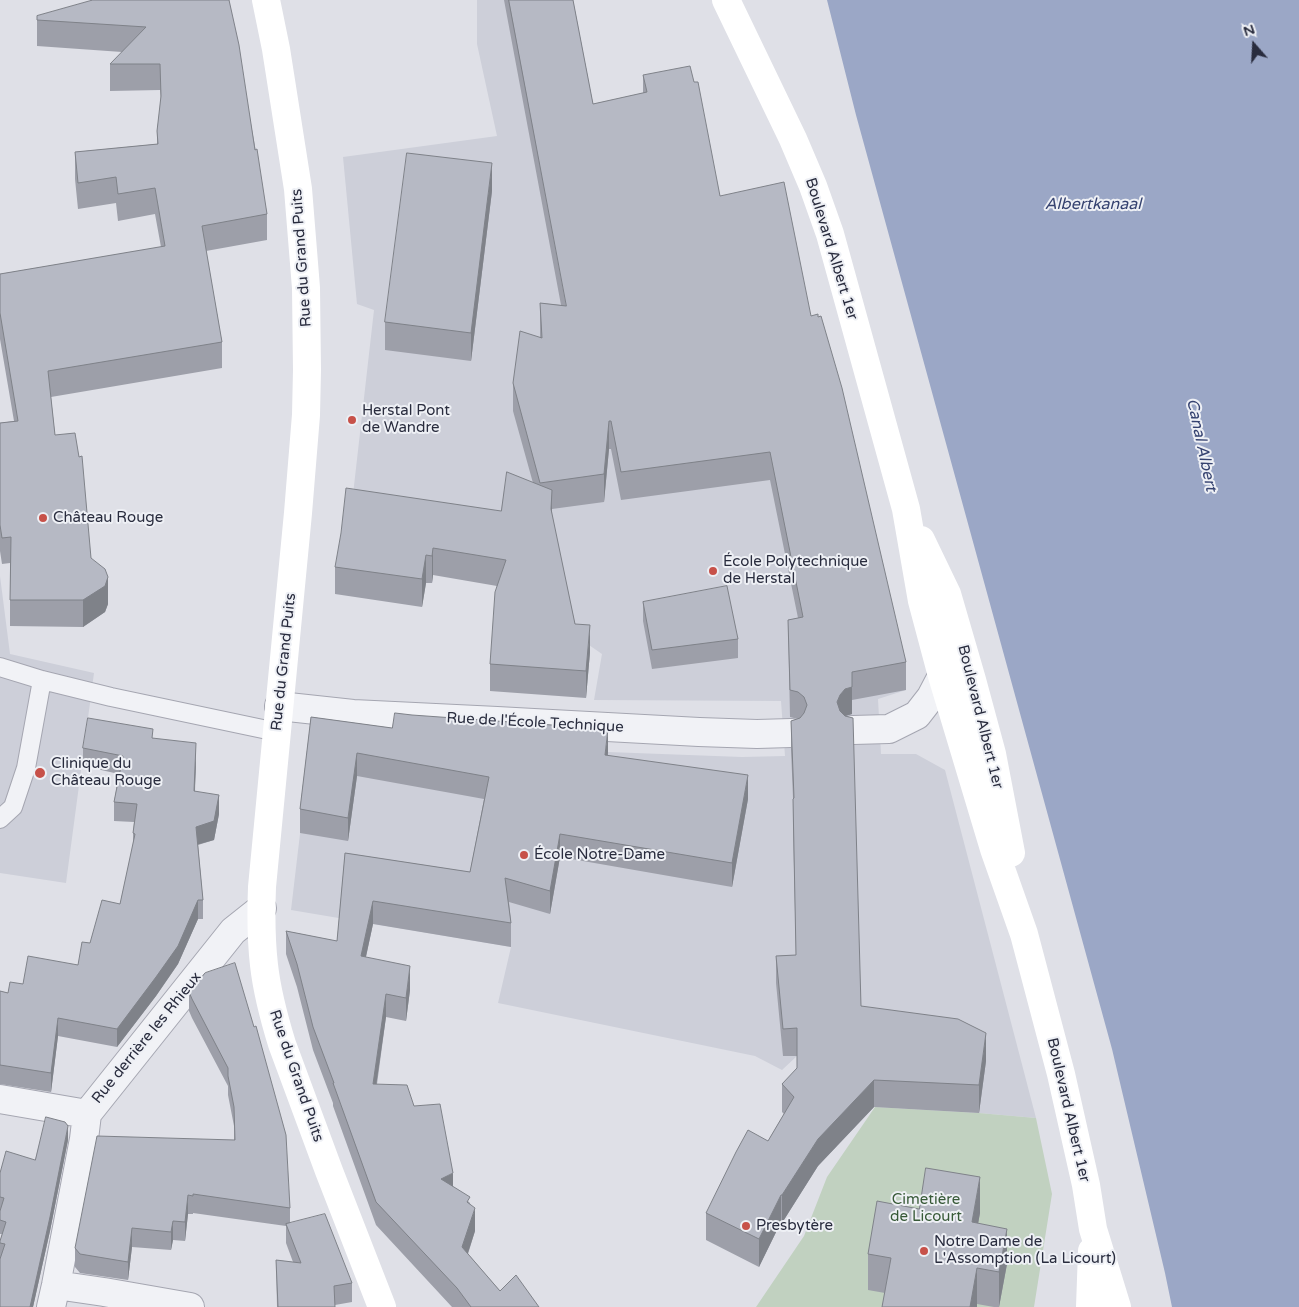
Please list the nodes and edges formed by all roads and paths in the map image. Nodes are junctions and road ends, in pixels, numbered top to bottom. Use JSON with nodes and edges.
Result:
{"nodes":[{"id":1,"x":266,"y":0,"type":"edge"},
{"id":2,"x":726,"y":0,"type":"edge"},
{"id":3,"x":906,"y":509,"type":"junction"},
{"id":4,"x":0,"y":666,"type":"edge"},
{"id":5,"x":942,"y":676,"type":"junction"},
{"id":6,"x":42,"y":680,"type":"junction"},
{"id":7,"x":278,"y":719,"type":"junction"},
{"id":8,"x":852,"y":730,"type":"edge"},
{"id":9,"x":791,"y":733,"type":"edge"},
{"id":10,"x":0,"y":819,"type":"edge"},
{"id":11,"x":262,"y":908,"type":"junction"},
{"id":12,"x":1024,"y":934,"type":"junction"},
{"id":13,"x":0,"y":1099,"type":"edge"},
{"id":14,"x":87,"y":1114,"type":"junction"},
{"id":15,"x":1092,"y":1229,"type":"junction"},
{"id":16,"x":54,"y":1296,"type":"edge"},
{"id":17,"x":190,"y":1307,"type":"edge"},
{"id":18,"x":382,"y":1307,"type":"edge"},
{"id":19,"x":1090,"y":1307,"type":"edge"},
{"id":20,"x":1117,"y":1307,"type":"edge"}],
"edges":[{"from":1,"to":7,"type":"main road","name":"Rue du Grand Puits"},
{"from":2,"to":3,"type":"main road","name":"Boulevard Albert 1er"},
{"from":3,"to":5,"type":"main road","name":"Boulevard Albert 1er"},
{"from":3,"to":12,"type":"main road","name":"Boulevard Albert 1er"},
{"from":4,"to":6,"type":"lane"},
{"from":5,"to":8,"type":"street"},
{"from":5,"to":12,"type":"main road","name":"Boulevard Albert 1er"},
{"from":6,"to":7,"type":"lane"},
{"from":6,"to":10,"type":"lane"},
{"from":7,"to":9,"type":"street","name":"Rue de l'École Technique"},
{"from":7,"to":11,"type":"main road","name":"Rue du Grand Puits"},
{"from":11,"to":14,"type":"street","name":"Rue derrière les Rhieux"},
{"from":11,"to":18,"type":"main road","name":"Rue du Grand Puits"},
{"from":12,"to":15,"type":"main road","name":"Boulevard Albert 1er"},
{"from":13,"to":14,"type":"street"},
{"from":14,"to":16,"type":"street","name":"Rue derrière les Rhieux"},
{"from":15,"to":19,"type":"main road","name":"Boulevard Albert 1er"},
{"from":15,"to":20,"type":"main road","name":"Boulevard Albert 1er"},
{"from":16,"to":17,"type":"street"}]}
